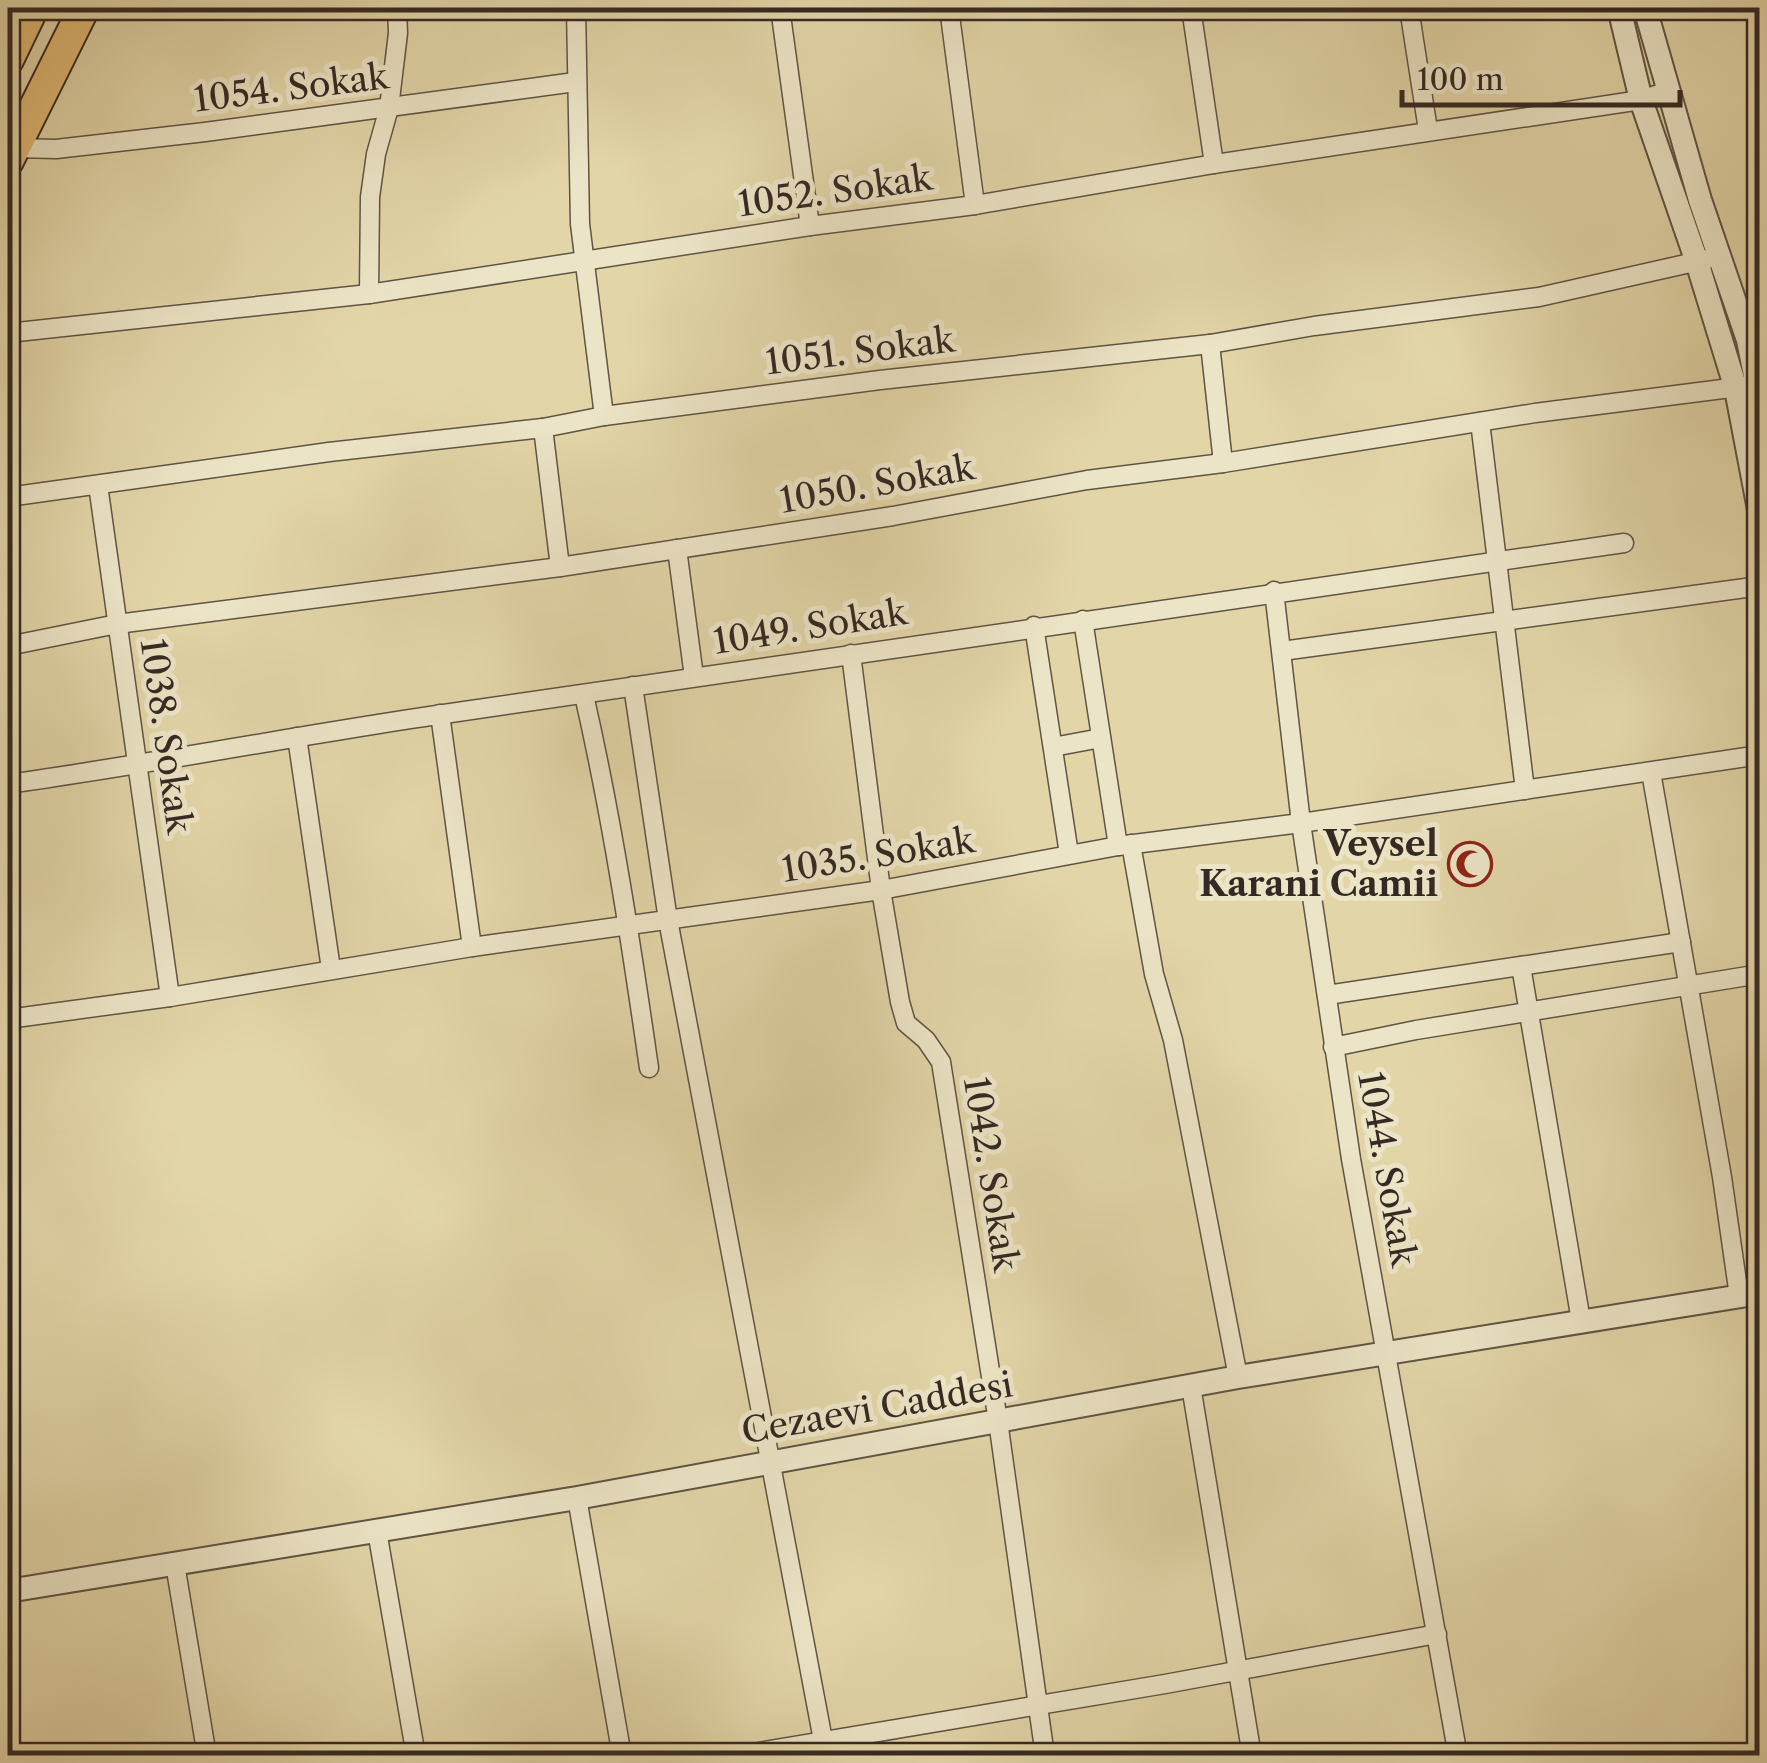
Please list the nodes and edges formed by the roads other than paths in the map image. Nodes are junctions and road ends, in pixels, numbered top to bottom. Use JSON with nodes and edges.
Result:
{"nodes":[{"id":1,"x":33,"y":8,"type":"edge"},
{"id":2,"x":84,"y":8,"type":"edge"},
{"id":3,"x":397,"y":8,"type":"edge"},
{"id":4,"x":576,"y":8,"type":"edge"},
{"id":5,"x":780,"y":8,"type":"edge"},
{"id":6,"x":949,"y":8,"type":"edge"},
{"id":7,"x":1191,"y":8,"type":"edge"},
{"id":8,"x":1409,"y":8,"type":"edge"},
{"id":9,"x":1619,"y":8,"type":"edge"},
{"id":10,"x":1645,"y":8,"type":"edge"},
{"id":11,"x":8,"y":60,"type":"edge"},
{"id":12,"x":576,"y":82,"type":"junction"},
{"id":13,"x":1668,"y":92,"type":"junction"},
{"id":14,"x":1642,"y":100,"type":"junction"},
{"id":15,"x":390,"y":108,"type":"junction"},
{"id":16,"x":1428,"y":130,"type":"junction"},
{"id":17,"x":11,"y":154,"type":"edge"},
{"id":18,"x":1214,"y":164,"type":"junction"},
{"id":19,"x":975,"y":205,"type":"junction"},
{"id":20,"x":810,"y":226,"type":"junction"},
{"id":21,"x":1708,"y":259,"type":"junction"},
{"id":22,"x":584,"y":262,"type":"junction"},
{"id":23,"x":369,"y":294,"type":"junction"},
{"id":24,"x":8,"y":333,"type":"edge"},
{"id":25,"x":1210,"y":344,"type":"junction"},
{"id":26,"x":1750,"y":391,"type":"edge"},
{"id":27,"x":604,"y":416,"type":"junction"},
{"id":28,"x":1480,"y":422,"type":"junction"},
{"id":29,"x":543,"y":428,"type":"junction"},
{"id":30,"x":1223,"y":463,"type":"junction"},
{"id":31,"x":98,"y":485,"type":"junction"},
{"id":32,"x":8,"y":497,"type":"edge"},
{"id":33,"x":1760,"y":514,"type":"edge"},
{"id":34,"x":1624,"y":543,"type":"dead end"},
{"id":35,"x":677,"y":549,"type":"junction"},
{"id":36,"x":1499,"y":561,"type":"junction"},
{"id":37,"x":560,"y":567,"type":"junction"},
{"id":38,"x":1760,"y":586,"type":"edge"},
{"id":39,"x":1274,"y":591,"type":"junction"},
{"id":40,"x":1083,"y":620,"type":"junction"},
{"id":41,"x":1504,"y":620,"type":"junction"},
{"id":42,"x":117,"y":624,"type":"junction"},
{"id":43,"x":1034,"y":626,"type":"junction"},
{"id":44,"x":8,"y":646,"type":"edge"},
{"id":45,"x":1282,"y":650,"type":"junction"},
{"id":46,"x":851,"y":654,"type":"junction"},
{"id":47,"x":694,"y":678,"type":"junction"},
{"id":48,"x":633,"y":686,"type":"junction"},
{"id":49,"x":584,"y":695,"type":"junction"},
{"id":50,"x":440,"y":714,"type":"junction"},
{"id":51,"x":298,"y":737,"type":"junction"},
{"id":52,"x":1101,"y":738,"type":"junction"},
{"id":53,"x":1052,"y":747,"type":"junction"},
{"id":54,"x":1760,"y":755,"type":"edge"},
{"id":55,"x":138,"y":766,"type":"junction"},
{"id":56,"x":1651,"y":772,"type":"junction"},
{"id":57,"x":8,"y":784,"type":"edge"},
{"id":58,"x":1525,"y":790,"type":"junction"},
{"id":59,"x":1301,"y":823,"type":"junction"},
{"id":60,"x":1124,"y":845,"type":"junction"},
{"id":61,"x":1069,"y":854,"type":"junction"},
{"id":62,"x":882,"y":890,"type":"junction"},
{"id":63,"x":668,"y":920,"type":"junction"},
{"id":64,"x":628,"y":926,"type":"junction"},
{"id":65,"x":1682,"y":942,"type":"junction"},
{"id":66,"x":472,"y":947,"type":"junction"},
{"id":67,"x":1521,"y":966,"type":"junction"},
{"id":68,"x":330,"y":969,"type":"junction"},
{"id":69,"x":1760,"y":974,"type":"edge"},
{"id":70,"x":1689,"y":986,"type":"junction"},
{"id":71,"x":1327,"y":995,"type":"junction"},
{"id":72,"x":170,"y":997,"type":"junction"},
{"id":73,"x":1527,"y":1012,"type":"junction"},
{"id":74,"x":8,"y":1019,"type":"edge"},
{"id":75,"x":1333,"y":1047,"type":"junction"},
{"id":76,"x":649,"y":1068,"type":"dead end"},
{"id":77,"x":1749,"y":1295,"type":"edge"},
{"id":78,"x":1581,"y":1321,"type":"junction"},
{"id":79,"x":1387,"y":1352,"type":"junction"},
{"id":80,"x":1238,"y":1378,"type":"junction"},
{"id":81,"x":1191,"y":1386,"type":"junction"},
{"id":82,"x":998,"y":1421,"type":"junction"},
{"id":83,"x":772,"y":1462,"type":"junction"},
{"id":84,"x":577,"y":1498,"type":"junction"},
{"id":85,"x":377,"y":1531,"type":"junction"},
{"id":86,"x":176,"y":1564,"type":"junction"},
{"id":87,"x":8,"y":1591,"type":"edge"},
{"id":88,"x":1438,"y":1634,"type":"junction"},
{"id":89,"x":1238,"y":1670,"type":"junction"},
{"id":90,"x":1036,"y":1704,"type":"junction"},
{"id":91,"x":824,"y":1747,"type":"edge"},
{"id":92,"x":207,"y":1756,"type":"edge"},
{"id":93,"x":416,"y":1756,"type":"edge"},
{"id":94,"x":622,"y":1756,"type":"edge"},
{"id":95,"x":736,"y":1756,"type":"edge"},
{"id":96,"x":1045,"y":1756,"type":"edge"},
{"id":97,"x":1252,"y":1756,"type":"edge"},
{"id":98,"x":1458,"y":1756,"type":"edge"}],
"edges":[{"from":1,"to":11,"type":"highway"},
{"from":2,"to":17,"type":"highway"},
{"from":3,"to":15,"type":"street"},
{"from":4,"to":12,"type":"street"},
{"from":5,"to":20,"type":"street"},
{"from":6,"to":19,"type":"street"},
{"from":7,"to":18,"type":"street"},
{"from":8,"to":16,"type":"street"},
{"from":9,"to":14,"type":"street"},
{"from":10,"to":13,"type":"street"},
{"from":12,"to":15,"type":"street","name":"1054. Sokak"},
{"from":12,"to":22,"type":"street"},
{"from":13,"to":14,"type":"street","name":"1052. Sokak"},
{"from":13,"to":21,"type":"street"},
{"from":14,"to":16,"type":"street","name":"1052. Sokak"},
{"from":14,"to":21,"type":"street"},
{"from":15,"to":17,"type":"street","name":"1054. Sokak"},
{"from":15,"to":23,"type":"street"},
{"from":16,"to":18,"type":"street","name":"1052. Sokak"},
{"from":18,"to":19,"type":"street","name":"1052. Sokak"},
{"from":19,"to":20,"type":"street","name":"1052. Sokak"},
{"from":20,"to":22,"type":"street","name":"1052. Sokak"},
{"from":21,"to":25,"type":"street","name":"1051. Sokak"},
{"from":21,"to":26,"type":"street"},
{"from":22,"to":23,"type":"street","name":"1052. Sokak"},
{"from":22,"to":27,"type":"street"},
{"from":23,"to":24,"type":"street","name":"1052. Sokak"},
{"from":25,"to":27,"type":"street","name":"1051. Sokak"},
{"from":25,"to":30,"type":"street"},
{"from":26,"to":28,"type":"street","name":"1050. Sokak"},
{"from":26,"to":33,"type":"street"},
{"from":27,"to":29,"type":"street","name":"1051. Sokak"},
{"from":28,"to":30,"type":"street","name":"1050. Sokak"},
{"from":28,"to":36,"type":"street"},
{"from":29,"to":31,"type":"street","name":"1051. Sokak"},
{"from":29,"to":37,"type":"street"},
{"from":30,"to":35,"type":"street","name":"1050. Sokak"},
{"from":31,"to":32,"type":"street","name":"1051. Sokak"},
{"from":31,"to":42,"type":"street","name":"1038. Sokak"},
{"from":34,"to":36,"type":"street","name":"1049. Sokak"},
{"from":35,"to":37,"type":"street","name":"1050. Sokak"},
{"from":35,"to":47,"type":"street"},
{"from":36,"to":39,"type":"street","name":"1049. Sokak"},
{"from":36,"to":41,"type":"street"},
{"from":37,"to":42,"type":"street","name":"1050. Sokak"},
{"from":38,"to":41,"type":"street"},
{"from":39,"to":40,"type":"street","name":"1049. Sokak"},
{"from":39,"to":45,"type":"street","name":"1044. Sokak"},
{"from":40,"to":43,"type":"street","name":"1049. Sokak"},
{"from":40,"to":52,"type":"street"},
{"from":41,"to":45,"type":"street"},
{"from":41,"to":58,"type":"street"},
{"from":42,"to":44,"type":"street","name":"1050. Sokak"},
{"from":42,"to":55,"type":"street","name":"1038. Sokak"},
{"from":43,"to":46,"type":"street","name":"1049. Sokak"},
{"from":43,"to":53,"type":"street"},
{"from":45,"to":59,"type":"street","name":"1044. Sokak"},
{"from":46,"to":47,"type":"street","name":"1049. Sokak"},
{"from":46,"to":62,"type":"street","name":"1042. Sokak"},
{"from":47,"to":48,"type":"street","name":"1049. Sokak"},
{"from":48,"to":49,"type":"street","name":"1049. Sokak"},
{"from":48,"to":63,"type":"street"},
{"from":49,"to":50,"type":"street","name":"1049. Sokak"},
{"from":49,"to":64,"type":"street"},
{"from":50,"to":51,"type":"street","name":"1049. Sokak"},
{"from":50,"to":66,"type":"street"},
{"from":51,"to":55,"type":"street","name":"1049. Sokak"},
{"from":51,"to":68,"type":"street"},
{"from":52,"to":53,"type":"street"},
{"from":52,"to":60,"type":"street"},
{"from":53,"to":61,"type":"street"},
{"from":54,"to":56,"type":"street","name":"1035. Sokak"},
{"from":55,"to":57,"type":"street","name":"1049. Sokak"},
{"from":55,"to":72,"type":"street","name":"1038. Sokak"},
{"from":56,"to":58,"type":"street","name":"1035. Sokak"},
{"from":56,"to":65,"type":"street"},
{"from":58,"to":59,"type":"street","name":"1035. Sokak"},
{"from":59,"to":60,"type":"street","name":"1035. Sokak"},
{"from":59,"to":71,"type":"street","name":"1044. Sokak"},
{"from":60,"to":61,"type":"street","name":"1035. Sokak"},
{"from":60,"to":80,"type":"street"},
{"from":61,"to":62,"type":"street","name":"1035. Sokak"},
{"from":62,"to":63,"type":"street","name":"1035. Sokak"},
{"from":62,"to":82,"type":"street","name":"1042. Sokak"},
{"from":63,"to":64,"type":"street","name":"1035. Sokak"},
{"from":63,"to":83,"type":"street"},
{"from":64,"to":66,"type":"street","name":"1035. Sokak"},
{"from":64,"to":76,"type":"street"},
{"from":65,"to":67,"type":"street"},
{"from":65,"to":70,"type":"street"},
{"from":66,"to":68,"type":"street","name":"1035. Sokak"},
{"from":67,"to":71,"type":"street"},
{"from":67,"to":73,"type":"street"},
{"from":68,"to":72,"type":"street","name":"1035. Sokak"},
{"from":69,"to":70,"type":"street"},
{"from":70,"to":73,"type":"street"},
{"from":70,"to":77,"type":"street"},
{"from":71,"to":75,"type":"street","name":"1044. Sokak"},
{"from":72,"to":74,"type":"street","name":"1035. Sokak"},
{"from":73,"to":75,"type":"street"},
{"from":73,"to":78,"type":"street"},
{"from":75,"to":79,"type":"street","name":"1044. Sokak"},
{"from":77,"to":78,"type":"street","name":"Cezaevi Caddesi"},
{"from":78,"to":79,"type":"street","name":"Cezaevi Caddesi"},
{"from":79,"to":80,"type":"street","name":"Cezaevi Caddesi"},
{"from":79,"to":88,"type":"street","name":"1044. Sokak"},
{"from":80,"to":81,"type":"street","name":"Cezaevi Caddesi"},
{"from":81,"to":82,"type":"street","name":"Cezaevi Caddesi"},
{"from":81,"to":89,"type":"street"},
{"from":82,"to":83,"type":"street","name":"Cezaevi Caddesi"},
{"from":82,"to":90,"type":"street","name":"1042. Sokak"},
{"from":83,"to":84,"type":"street","name":"Cezaevi Caddesi"},
{"from":83,"to":91,"type":"street"},
{"from":84,"to":85,"type":"street","name":"Cezaevi Caddesi"},
{"from":84,"to":94,"type":"street"},
{"from":85,"to":86,"type":"street","name":"Cezaevi Caddesi"},
{"from":85,"to":93,"type":"street"},
{"from":86,"to":87,"type":"street","name":"Cezaevi Caddesi"},
{"from":86,"to":92,"type":"street"},
{"from":88,"to":89,"type":"street"},
{"from":88,"to":98,"type":"street","name":"1044. Sokak"},
{"from":89,"to":90,"type":"street"},
{"from":89,"to":97,"type":"street"},
{"from":90,"to":91,"type":"street"},
{"from":90,"to":96,"type":"street","name":"1042. Sokak"},
{"from":91,"to":95,"type":"street"}]}
